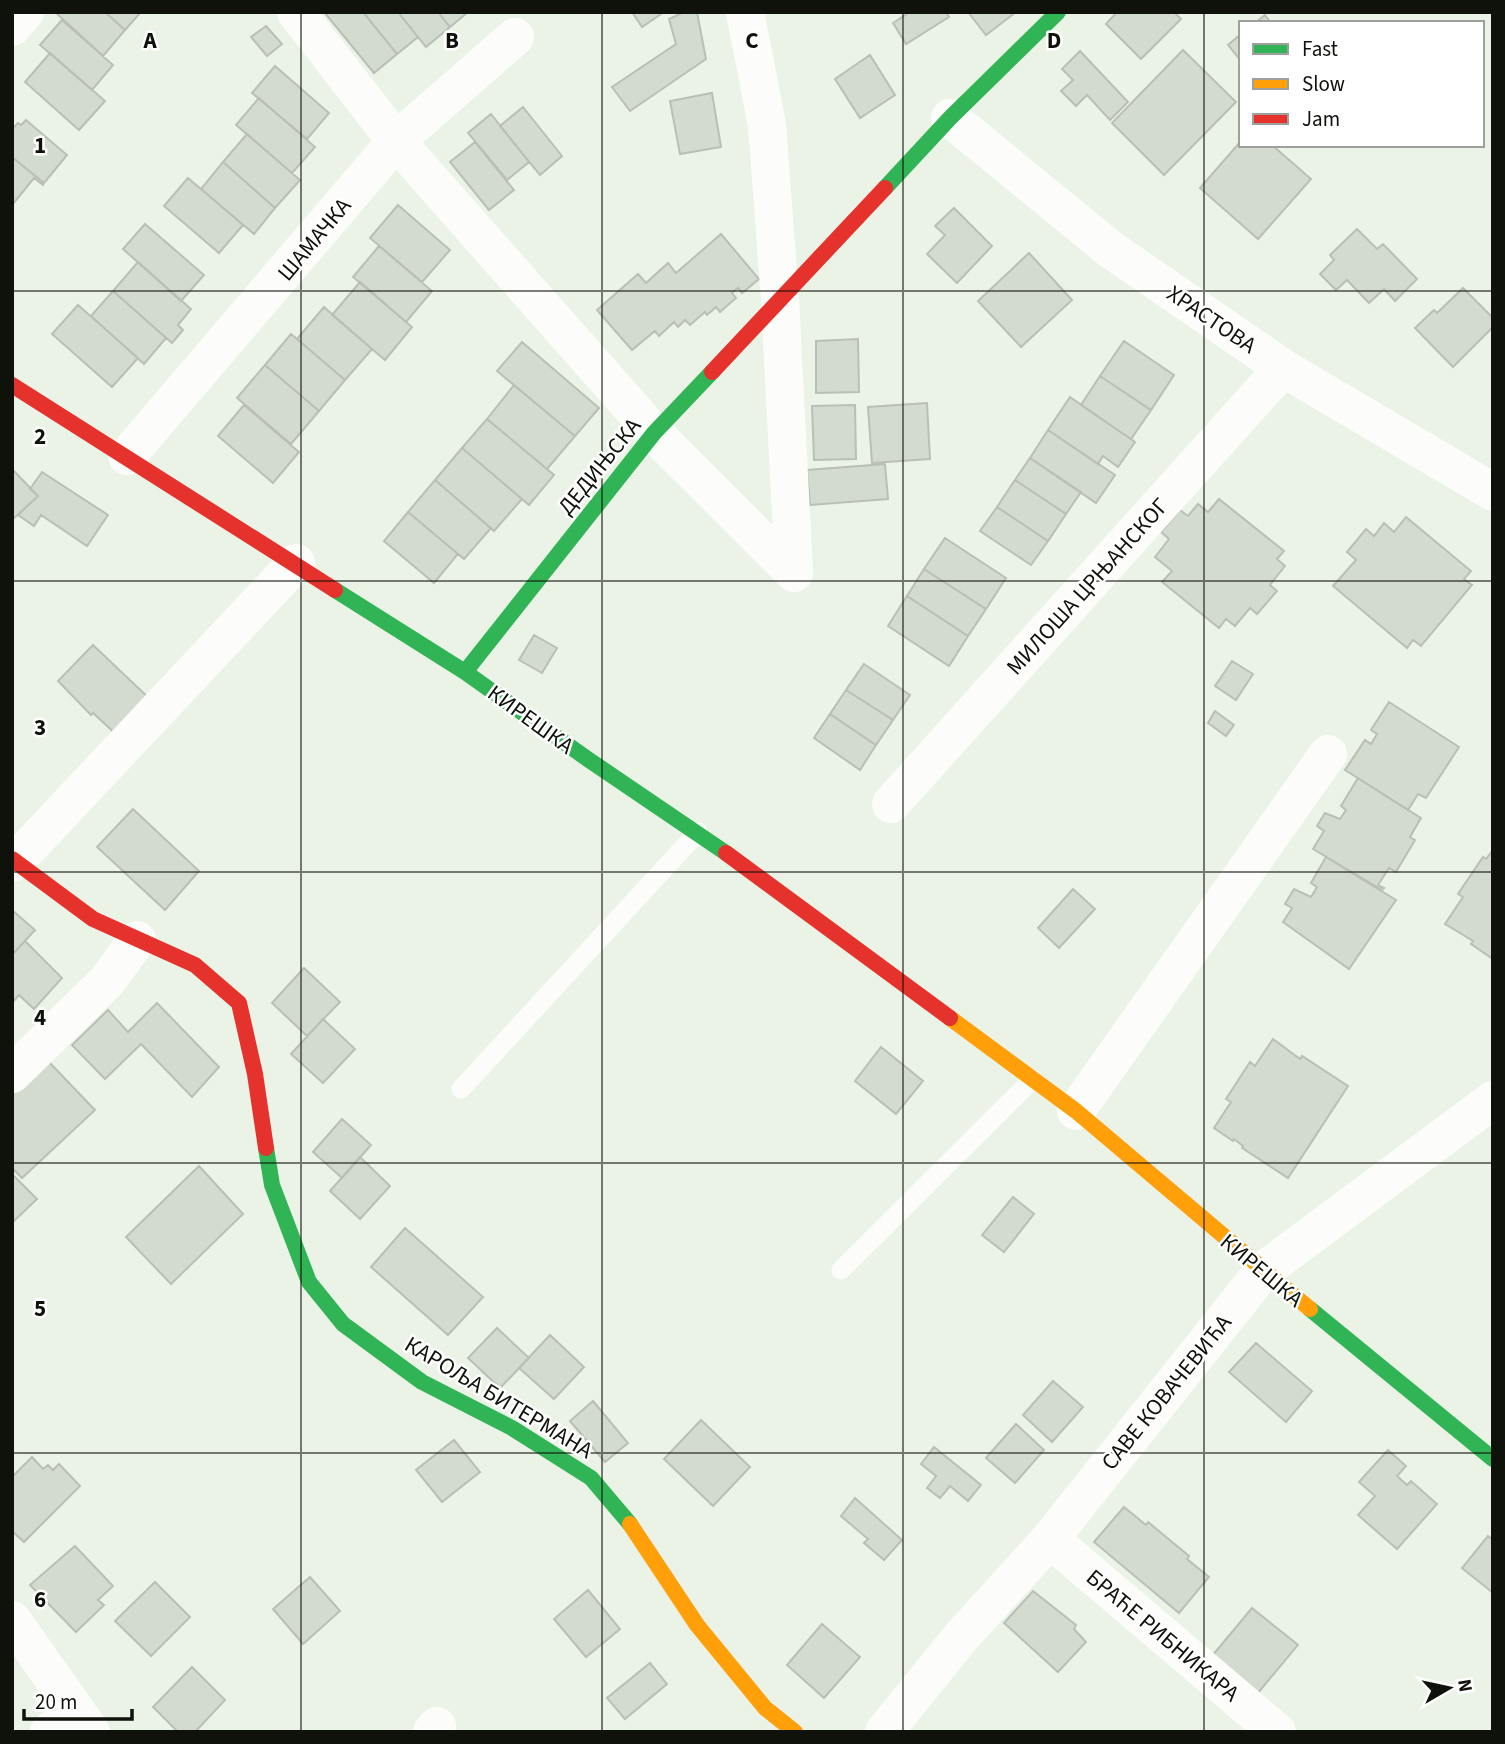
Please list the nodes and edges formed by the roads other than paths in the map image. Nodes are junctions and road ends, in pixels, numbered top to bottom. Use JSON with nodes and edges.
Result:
{"nodes":[{"id":1,"x":25,"y":12,"type":"edge"},
{"id":2,"x":296,"y":12,"type":"edge"},
{"id":3,"x":744,"y":12,"type":"edge"},
{"id":4,"x":1058,"y":12,"type":"edge"},
{"id":5,"x":12,"y":27,"type":"edge"},
{"id":6,"x":515,"y":37,"type":"dead end"},
{"id":7,"x":950,"y":118,"type":"junction"},
{"id":8,"x":396,"y":141,"type":"junction"},
{"id":9,"x":780,"y":299,"type":"junction"},
{"id":10,"x":1283,"y":368,"type":"junction"},
{"id":11,"x":12,"y":385,"type":"edge"},
{"id":12,"x":654,"y":433,"type":"junction"},
{"id":13,"x":127,"y":456,"type":"junction"},
{"id":14,"x":1493,"y":492,"type":"edge"},
{"id":15,"x":296,"y":563,"type":"junction"},
{"id":16,"x":465,"y":672,"type":"junction"},
{"id":17,"x":1328,"y":754,"type":"dead end"},
{"id":18,"x":891,"y":804,"type":"dead end"},
{"id":19,"x":698,"y":832,"type":"junction"},
{"id":20,"x":14,"y":861,"type":"edge"},
{"id":21,"x":137,"y":940,"type":"junction"},
{"id":22,"x":12,"y":1074,"type":"edge"},
{"id":23,"x":1033,"y":1079,"type":"junction"},
{"id":24,"x":461,"y":1088,"type":"dead end"},
{"id":25,"x":1493,"y":1100,"type":"edge"},
{"id":26,"x":1076,"y":1111,"type":"junction"},
{"id":27,"x":841,"y":1270,"type":"dead end"},
{"id":28,"x":1263,"y":1271,"type":"junction"},
{"id":29,"x":1493,"y":1459,"type":"edge"},
{"id":30,"x":1050,"y":1539,"type":"junction"},
{"id":31,"x":12,"y":1620,"type":"edge"},
{"id":32,"x":73,"y":1726,"type":"edge"},
{"id":33,"x":795,"y":1732,"type":"edge"},
{"id":34,"x":884,"y":1732,"type":"edge"},
{"id":35,"x":1277,"y":1732,"type":"edge"}],
"edges":[{"from":1,"to":5,"type":"street"},
{"from":2,"to":8,"type":"street"},
{"from":3,"to":9,"type":"street"},
{"from":4,"to":7,"type":"street"},
{"from":6,"to":8,"type":"street","name":"ШАМАЧКА"},
{"from":7,"to":9,"type":"street"},
{"from":7,"to":10,"type":"street","name":"ХРАСТОВА"},
{"from":8,"to":12,"type":"street"},
{"from":8,"to":13,"type":"street","name":"ШАМАЧКА"},
{"from":9,"to":12,"type":"street","name":"ДЕДИЊСКА"},
{"from":9,"to":12,"type":"street"},
{"from":10,"to":14,"type":"street","name":"ХРАСТОВА"},
{"from":10,"to":18,"type":"street","name":"МИЛОША ЦРЊАНСКОГ"},
{"from":11,"to":13,"type":"street","name":"КИРЕШКА"},
{"from":12,"to":16,"type":"street","name":"ДЕДИЊСКА"},
{"from":13,"to":15,"type":"street","name":"КИРЕШКА"},
{"from":15,"to":16,"type":"street","name":"КИРЕШКА"},
{"from":15,"to":20,"type":"street"},
{"from":16,"to":19,"type":"street","name":"КИРЕШКА"},
{"from":17,"to":26,"type":"street"},
{"from":19,"to":23,"type":"street","name":"КИРЕШКА"},
{"from":19,"to":24,"type":"lane"},
{"from":20,"to":21,"type":"street","name":"КАРОЉА БИТЕРМАНА"},
{"from":21,"to":22,"type":"street"},
{"from":21,"to":33,"type":"street","name":"КАРОЉА БИТЕРМАНА"},
{"from":23,"to":26,"type":"street","name":"КИРЕШКА"},
{"from":23,"to":27,"type":"lane"},
{"from":25,"to":28,"type":"street","name":"САВЕ КОВАЧЕВИЋА"},
{"from":26,"to":28,"type":"street","name":"КИРЕШКА"},
{"from":28,"to":29,"type":"street","name":"КИРЕШКА"},
{"from":28,"to":30,"type":"street","name":"САВЕ КОВАЧЕВИЋА"},
{"from":30,"to":34,"type":"street","name":"САВЕ КОВАЧЕВИЋА"},
{"from":30,"to":35,"type":"street","name":"БРАЋЕ РИБНИКАРА"},
{"from":31,"to":32,"type":"street"}]}
